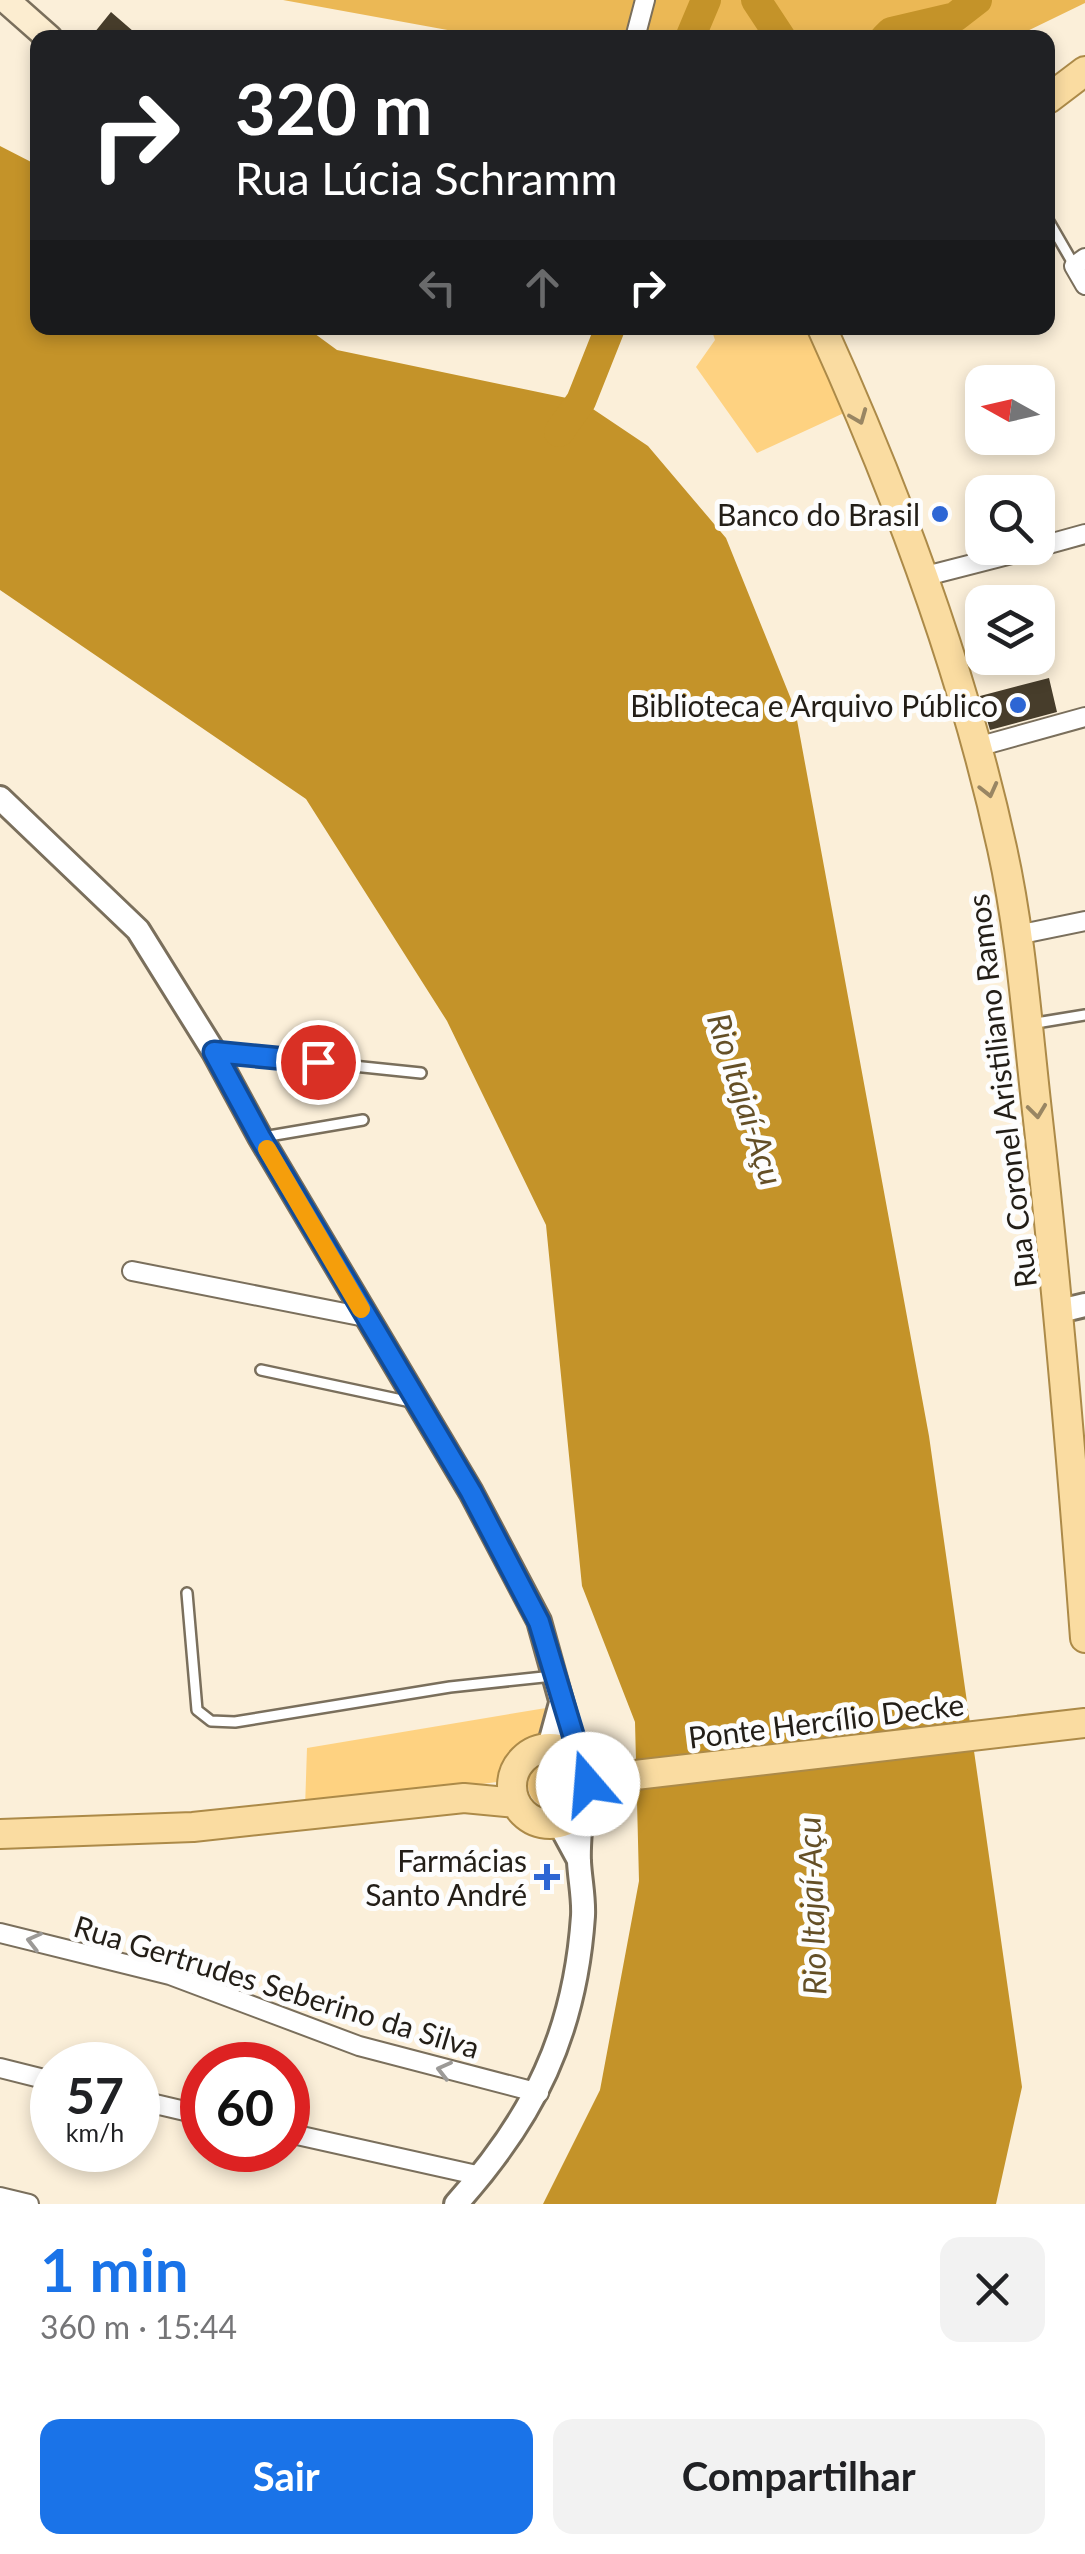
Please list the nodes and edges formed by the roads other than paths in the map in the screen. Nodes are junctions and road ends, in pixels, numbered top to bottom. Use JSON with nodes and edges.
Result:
{"nodes":[{"id":1,"x":6,"y":0,"type":"edge"},
{"id":2,"x":644,"y":0,"type":"edge"},
{"id":3,"x":40,"y":30,"type":"edge"},
{"id":4,"x":637,"y":30,"type":"edge"},
{"id":5,"x":1085,"y":71,"type":"edge"},
{"id":6,"x":1055,"y":94,"type":"edge"},
{"id":7,"x":1055,"y":229,"type":"edge"},
{"id":8,"x":1080,"y":262,"type":"edge"},
{"id":9,"x":1085,"y":285,"type":"edge"},
{"id":10,"x":825,"y":335,"type":"edge"},
{"id":11,"x":1085,"y":534,"type":"edge"},
{"id":12,"x":1055,"y":542,"type":"edge"},
{"id":13,"x":970,"y":565,"type":"edge"},
{"id":14,"x":922,"y":578,"type":"junction"},
{"id":15,"x":1085,"y":717,"type":"edge"},
{"id":16,"x":978,"y":748,"type":"junction"},
{"id":17,"x":0,"y":798,"type":"edge"},
{"id":18,"x":1085,"y":922,"type":"edge"},
{"id":19,"x":1017,"y":935,"type":"junction"},
{"id":20,"x":1085,"y":1015,"type":"edge"},
{"id":21,"x":1027,"y":1024,"type":"junction"},
{"id":22,"x":214,"y":1052,"type":"junction"},
{"id":23,"x":421,"y":1073,"type":"dead end"},
{"id":24,"x":363,"y":1120,"type":"dead end"},
{"id":25,"x":260,"y":1137,"type":"junction"},
{"id":26,"x":132,"y":1271,"type":"dead end"},
{"id":27,"x":1073,"y":1308,"type":"edge"},
{"id":28,"x":365,"y":1317,"type":"junction"},
{"id":29,"x":261,"y":1370,"type":"dead end"},
{"id":30,"x":419,"y":1404,"type":"junction"},
{"id":31,"x":1076,"y":1426,"type":"edge"},
{"id":32,"x":187,"y":1593,"type":"dead end"},
{"id":33,"x":1085,"y":1638,"type":"edge"},
{"id":34,"x":555,"y":1675,"type":"junction"},
{"id":35,"x":562,"y":1700,"type":"junction"},
{"id":36,"x":1085,"y":1723,"type":"edge"},
{"id":37,"x":549,"y":1747,"type":"junction"},
{"id":38,"x":581,"y":1763,"type":"junction"},
{"id":39,"x":622,"y":1776,"type":"junction"},
{"id":40,"x":514,"y":1790,"type":"junction"},
{"id":41,"x":576,"y":1810,"type":"junction"},
{"id":42,"x":0,"y":1834,"type":"edge"},
{"id":43,"x":0,"y":1933,"type":"edge"},
{"id":44,"x":0,"y":2068,"type":"edge"},
{"id":45,"x":30,"y":2075,"type":"edge"},
{"id":46,"x":538,"y":2093,"type":"junction"},
{"id":47,"x":310,"y":2139,"type":"edge"},
{"id":48,"x":481,"y":2176,"type":"junction"},
{"id":49,"x":0,"y":2198,"type":"edge"},
{"id":50,"x":28,"y":2204,"type":"edge"},
{"id":51,"x":456,"y":2204,"type":"edge"}],
"edges":[{"from":1,"to":3,"type":"main road"},
{"from":2,"to":4,"type":"street"},
{"from":5,"to":6,"type":"main road"},
{"from":7,"to":8,"type":"lane"},
{"from":8,"to":9,"type":"street"},
{"from":10,"to":14,"type":"main road","name":"Rua Coronel Aristiliano Ramos","one_way":true},
{"from":11,"to":12,"type":"street"},
{"from":13,"to":14,"type":"street"},
{"from":14,"to":16,"type":"main road","name":"Rua Coronel Aristiliano Ramos"},
{"from":15,"to":16,"type":"street"},
{"from":16,"to":19,"type":"main road","name":"Rua Coronel Aristiliano Ramos","one_way":true},
{"from":17,"to":22,"type":"street"},
{"from":18,"to":19,"type":"street"},
{"from":19,"to":21,"type":"main road","name":"Rua Coronel Aristiliano Ramos"},
{"from":20,"to":21,"type":"lane"},
{"from":21,"to":27,"type":"main road","name":"Rua Coronel Aristiliano Ramos","one_way":true},
{"from":22,"to":23,"type":"lane"},
{"from":22,"to":25,"type":"street"},
{"from":24,"to":25,"type":"lane"},
{"from":25,"to":28,"type":"street"},
{"from":26,"to":28,"type":"street"},
{"from":27,"to":31,"type":"main road","name":"Rua Coronel Aristiliano Ramos"},
{"from":28,"to":30,"type":"street"},
{"from":29,"to":30,"type":"lane"},
{"from":30,"to":34,"type":"street"},
{"from":31,"to":33,"type":"main road","name":"Rua Coronel Aristiliano Ramos"},
{"from":32,"to":34,"type":"lane"},
{"from":34,"to":35,"type":"street"},
{"from":35,"to":37,"type":"street"},
{"from":35,"to":38,"type":"street"},
{"from":36,"to":39,"type":"main road","name":"Ponte Hercílio Decke"},
{"from":37,"to":38,"type":"main road"},
{"from":37,"to":40,"type":"main road"},
{"from":38,"to":39,"type":"main road"},
{"from":38,"to":41,"type":"main road"},
{"from":39,"to":41,"type":"main road"},
{"from":40,"to":41,"type":"main road"},
{"from":40,"to":42,"type":"main road"},
{"from":41,"to":46,"type":"street"},
{"from":46,"to":43,"type":"street","name":"Rua Gertrudes Seberino da Silva","one_way":true},
{"from":44,"to":45,"type":"street"},
{"from":46,"to":48,"type":"street"},
{"from":47,"to":48,"type":"street"},
{"from":48,"to":51,"type":"street"},
{"from":49,"to":50,"type":"street"}]}
